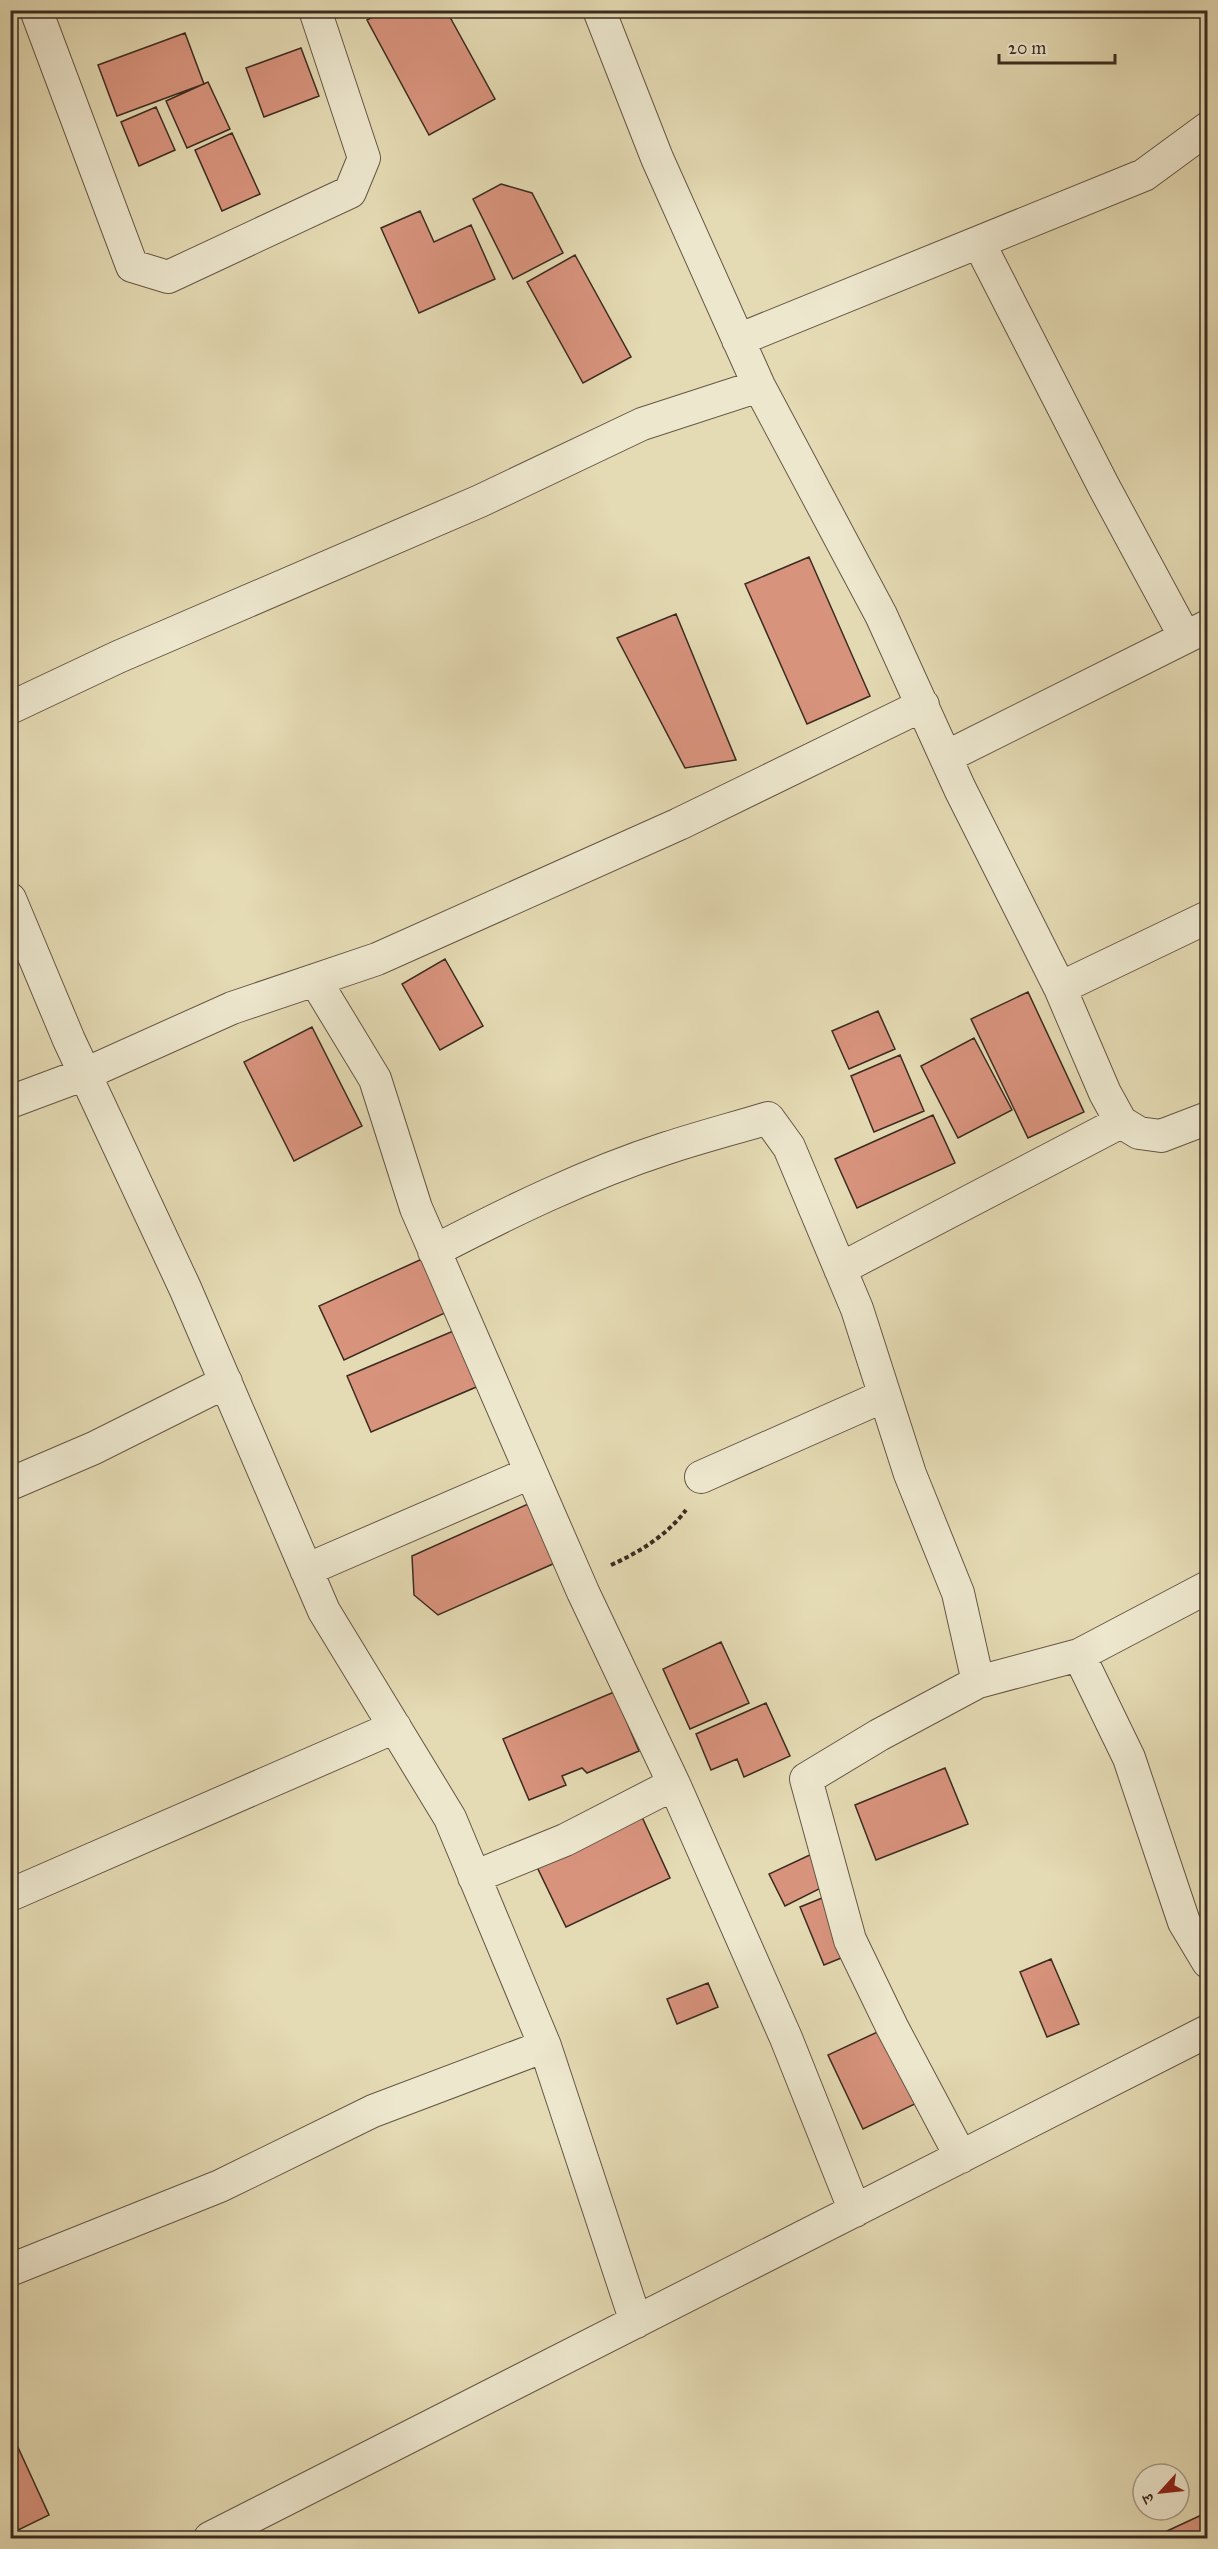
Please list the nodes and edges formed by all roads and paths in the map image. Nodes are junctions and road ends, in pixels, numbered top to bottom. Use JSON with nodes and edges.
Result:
{"nodes":[{"id":1,"x":36,"y":10,"type":"edge"},
{"id":2,"x":315,"y":10,"type":"edge"},
{"id":3,"x":599,"y":10,"type":"edge"},
{"id":4,"x":1208,"y":128,"type":"edge"},
{"id":5,"x":979,"y":243,"type":"junction"},
{"id":6,"x":738,"y":340,"type":"junction"},
{"id":7,"x":759,"y":386,"type":"junction"},
{"id":8,"x":1196,"y":631,"type":"edge"},
{"id":9,"x":923,"y":705,"type":"junction"},
{"id":10,"x":10,"y":708,"type":"edge"},
{"id":11,"x":946,"y":757,"type":"junction"},
{"id":12,"x":10,"y":899,"type":"edge"},
{"id":13,"x":1208,"y":917,"type":"edge"},
{"id":14,"x":315,"y":980,"type":"junction"},
{"id":15,"x":1060,"y":988,"type":"junction"},
{"id":16,"x":85,"y":1074,"type":"junction"},
{"id":17,"x":10,"y":1102,"type":"edge"},
{"id":18,"x":1208,"y":1118,"type":"edge"},
{"id":19,"x":1121,"y":1122,"type":"junction"},
{"id":20,"x":434,"y":1251,"type":"junction"},
{"id":21,"x":840,"y":1269,"type":"junction"},
{"id":22,"x":226,"y":1382,"type":"junction"},
{"id":23,"x":884,"y":1396,"type":"junction"},
{"id":24,"x":530,"y":1473,"type":"junction"},
{"id":25,"x":701,"y":1477,"type":"joint"},
{"id":26,"x":10,"y":1484,"type":"edge"},
{"id":27,"x":306,"y":1570,"type":"junction"},
{"id":28,"x":578,"y":1581,"type":"junction"},
{"id":29,"x":1208,"y":1587,"type":"edge"},
{"id":30,"x":1079,"y":1655,"type":"junction"},
{"id":31,"x":978,"y":1682,"type":"junction"},
{"id":32,"x":395,"y":1727,"type":"junction"},
{"id":33,"x":674,"y":1784,"type":"junction"},
{"id":34,"x":474,"y":1877,"type":"junction"},
{"id":35,"x":10,"y":1895,"type":"edge"},
{"id":36,"x":1208,"y":1962,"type":"edge"},
{"id":37,"x":1208,"y":2031,"type":"edge"},
{"id":38,"x":545,"y":2046,"type":"junction"},
{"id":39,"x":961,"y":2157,"type":"junction"},
{"id":40,"x":855,"y":2211,"type":"junction"},
{"id":41,"x":10,"y":2270,"type":"edge"},
{"id":42,"x":636,"y":2322,"type":"junction"},
{"id":43,"x":210,"y":2538,"type":"edge"}],
"edges":[{"from":1,"to":2,"type":"street"},
{"from":3,"to":6,"type":"street"},
{"from":4,"to":5,"type":"street"},
{"from":5,"to":6,"type":"street"},
{"from":5,"to":8,"type":"street"},
{"from":6,"to":7,"type":"street"},
{"from":7,"to":9,"type":"street"},
{"from":7,"to":10,"type":"street"},
{"from":8,"to":11,"type":"street"},
{"from":9,"to":11,"type":"street"},
{"from":9,"to":14,"type":"street"},
{"from":11,"to":15,"type":"street"},
{"from":12,"to":16,"type":"street"},
{"from":13,"to":15,"type":"street"},
{"from":14,"to":16,"type":"street"},
{"from":14,"to":20,"type":"street"},
{"from":15,"to":19,"type":"street"},
{"from":16,"to":17,"type":"street"},
{"from":16,"to":22,"type":"street"},
{"from":18,"to":19,"type":"street"},
{"from":19,"to":21,"type":"street"},
{"from":20,"to":21,"type":"street"},
{"from":20,"to":24,"type":"street"},
{"from":21,"to":23,"type":"street"},
{"from":22,"to":26,"type":"street"},
{"from":22,"to":27,"type":"street"},
{"from":23,"to":25,"type":"street"},
{"from":23,"to":31,"type":"street"},
{"from":24,"to":27,"type":"street"},
{"from":24,"to":28,"type":"street"},
{"from":25,"to":28,"type":"path"},
{"from":27,"to":32,"type":"street"},
{"from":28,"to":33,"type":"street"},
{"from":29,"to":30,"type":"street"},
{"from":30,"to":31,"type":"street"},
{"from":30,"to":36,"type":"street"},
{"from":31,"to":39,"type":"street"},
{"from":32,"to":34,"type":"street"},
{"from":32,"to":35,"type":"street"},
{"from":33,"to":34,"type":"street"},
{"from":33,"to":40,"type":"street"},
{"from":34,"to":38,"type":"street"},
{"from":37,"to":39,"type":"street"},
{"from":38,"to":41,"type":"street"},
{"from":38,"to":42,"type":"street"},
{"from":39,"to":40,"type":"street"},
{"from":40,"to":42,"type":"street"},
{"from":42,"to":43,"type":"street"}]}
